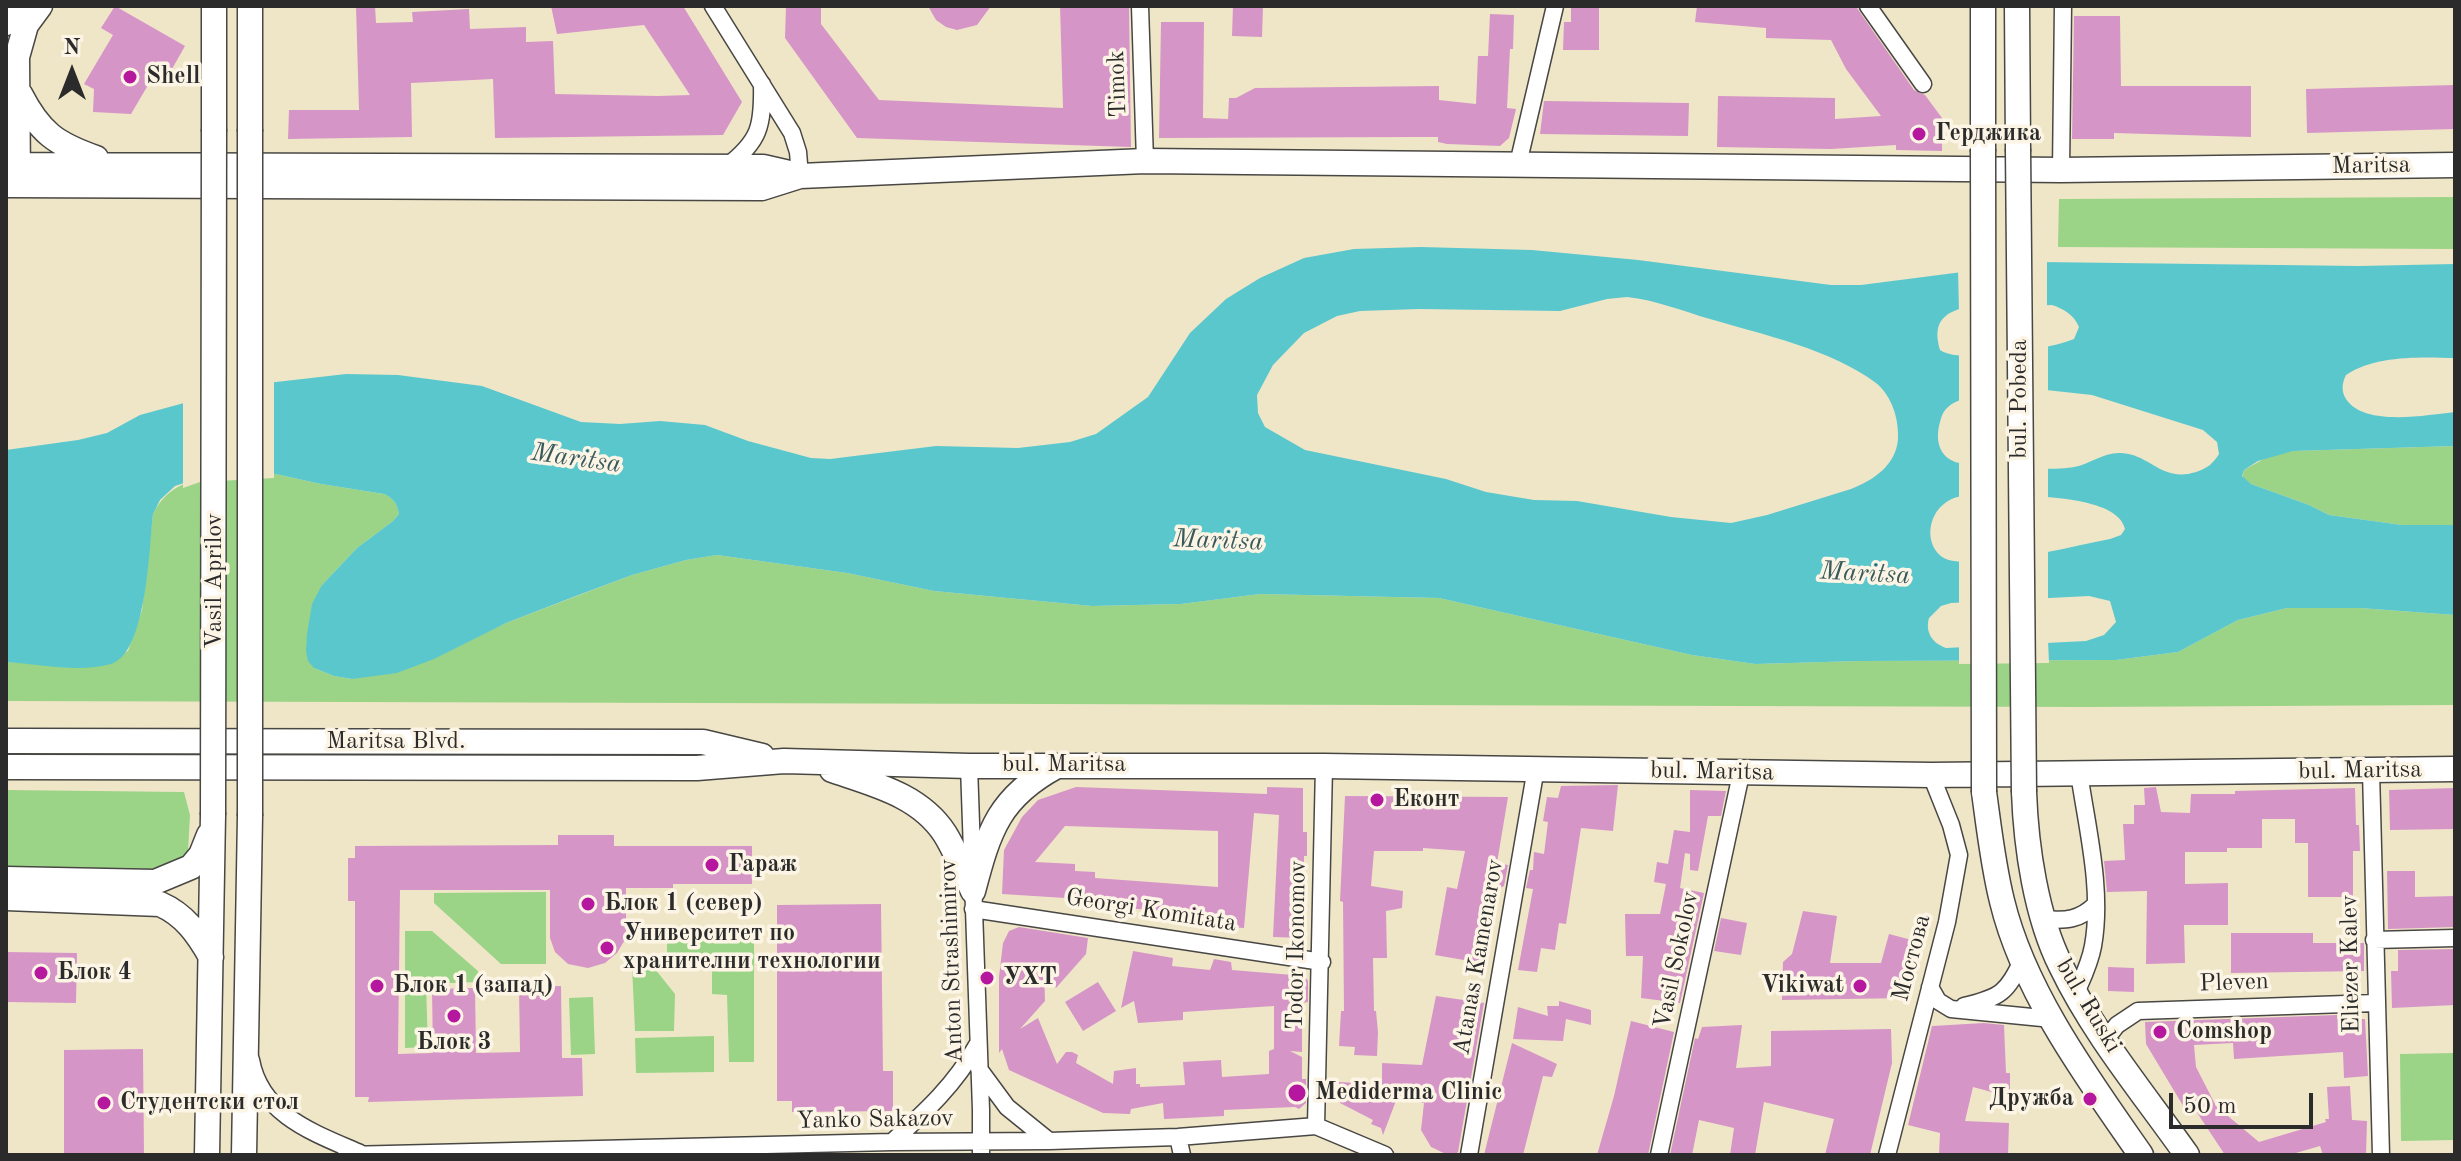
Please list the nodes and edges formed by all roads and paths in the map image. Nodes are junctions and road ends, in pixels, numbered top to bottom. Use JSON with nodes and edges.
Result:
{"nodes":[{"id":1,"x":15,"y":6,"type":"edge"},
{"id":2,"x":40,"y":6,"type":"edge"},
{"id":3,"x":214,"y":6,"type":"edge"},
{"id":4,"x":250,"y":6,"type":"edge"},
{"id":5,"x":713,"y":6,"type":"edge"},
{"id":6,"x":1140,"y":6,"type":"edge"},
{"id":7,"x":1555,"y":6,"type":"edge"},
{"id":8,"x":1868,"y":6,"type":"edge"},
{"id":9,"x":1983,"y":6,"type":"edge"},
{"id":10,"x":2017,"y":6,"type":"edge"},
{"id":11,"x":2063,"y":6,"type":"edge"},
{"id":12,"x":6,"y":23,"type":"edge"},
{"id":13,"x":762,"y":82,"type":"junction"},
{"id":14,"x":1923,"y":84,"type":"dead end"},
{"id":15,"x":18,"y":89,"type":"junction"},
{"id":16,"x":1145,"y":161,"type":"junction"},
{"id":17,"x":1518,"y":164,"type":"junction"},
{"id":18,"x":113,"y":165,"type":"junction"},
{"id":19,"x":2455,"y":165,"type":"edge"},
{"id":20,"x":725,"y":167,"type":"junction"},
{"id":21,"x":2061,"y":170,"type":"junction"},
{"id":22,"x":12,"y":175,"type":"edge"},
{"id":23,"x":800,"y":176,"type":"junction"},
{"id":24,"x":6,"y":741,"type":"edge"},
{"id":25,"x":784,"y":761,"type":"junction"},
{"id":26,"x":811,"y":762,"type":"junction"},
{"id":27,"x":1059,"y":765,"type":"junction"},
{"id":28,"x":969,"y":766,"type":"junction"},
{"id":29,"x":1324,"y":766,"type":"junction"},
{"id":30,"x":6,"y":767,"type":"edge"},
{"id":31,"x":1536,"y":768,"type":"junction"},
{"id":32,"x":2455,"y":769,"type":"edge"},
{"id":33,"x":2371,"y":771,"type":"junction"},
{"id":34,"x":2079,"y":773,"type":"junction"},
{"id":35,"x":1741,"y":774,"type":"junction"},
{"id":36,"x":1931,"y":775,"type":"junction"},
{"id":37,"x":1984,"y":792,"type":"joint"},
{"id":38,"x":2024,"y":792,"type":"joint"},
{"id":39,"x":213,"y":820,"type":"junction"},
{"id":40,"x":6,"y":879,"type":"edge"},
{"id":41,"x":6,"y":898,"type":"edge"},
{"id":42,"x":973,"y":900,"type":"junction"},
{"id":43,"x":2096,"y":904,"type":"junction"},
{"id":44,"x":2044,"y":919,"type":"junction"},
{"id":45,"x":2455,"y":938,"type":"edge"},
{"id":46,"x":2374,"y":940,"type":"junction"},
{"id":47,"x":212,"y":958,"type":"junction"},
{"id":48,"x":2023,"y":959,"type":"junction"},
{"id":49,"x":1322,"y":962,"type":"junction"},
{"id":50,"x":1930,"y":987,"type":"junction"},
{"id":51,"x":2076,"y":993,"type":"junction"},
{"id":52,"x":2376,"y":1003,"type":"junction"},
{"id":53,"x":1951,"y":1009,"type":"junction"},
{"id":54,"x":244,"y":1019,"type":"junction"},
{"id":55,"x":2052,"y":1019,"type":"junction"},
{"id":56,"x":2105,"y":1040,"type":"junction"},
{"id":57,"x":978,"y":1042,"type":"junction"},
{"id":58,"x":979,"y":1069,"type":"junction"},
{"id":59,"x":1316,"y":1126,"type":"junction"},
{"id":60,"x":1178,"y":1137,"type":"junction"},
{"id":61,"x":1049,"y":1141,"type":"junction"},
{"id":62,"x":892,"y":1142,"type":"junction"},
{"id":63,"x":981,"y":1149,"type":"edge"},
{"id":64,"x":695,"y":1151,"type":"edge"},
{"id":65,"x":353,"y":1154,"type":"edge"},
{"id":66,"x":540,"y":1154,"type":"edge"},
{"id":67,"x":207,"y":1155,"type":"edge"},
{"id":68,"x":244,"y":1155,"type":"edge"},
{"id":69,"x":1182,"y":1155,"type":"edge"},
{"id":70,"x":1385,"y":1155,"type":"edge"},
{"id":71,"x":1469,"y":1155,"type":"edge"},
{"id":72,"x":1659,"y":1155,"type":"edge"},
{"id":73,"x":1887,"y":1155,"type":"edge"},
{"id":74,"x":2141,"y":1155,"type":"edge"},
{"id":75,"x":2187,"y":1155,"type":"edge"},
{"id":76,"x":2381,"y":1155,"type":"edge"}],
"edges":[{"from":1,"to":12,"type":"street"},
{"from":2,"to":15,"type":"street"},
{"from":3,"to":39,"type":"street","name":"Vasil Aprilov","bridge":true},
{"from":4,"to":54,"type":"street","name":"Vasil Aprilov","bridge":true},
{"from":5,"to":13,"type":"street"},
{"from":6,"to":16,"type":"street","name":"Timok"},
{"from":7,"to":17,"type":"street"},
{"from":8,"to":14,"type":"street"},
{"from":9,"to":37,"type":"street","name":"bul. Pobeda","bridge":true},
{"from":10,"to":38,"type":"street","name":"bul. Pobeda","bridge":true},
{"from":11,"to":21,"type":"street"},
{"from":13,"to":20,"type":"street"},
{"from":13,"to":23,"type":"street"},
{"from":15,"to":18,"type":"street"},
{"from":15,"to":22,"type":"street"},
{"from":16,"to":17,"type":"street","name":"Maritsa"},
{"from":16,"to":23,"type":"street","name":"Maritsa"},
{"from":17,"to":21,"type":"street","name":"Maritsa"},
{"from":18,"to":20,"type":"street","name":"Maritsa"},
{"from":18,"to":22,"type":"street","name":"Maritsa"},
{"from":19,"to":21,"type":"street","name":"Maritsa"},
{"from":20,"to":23,"type":"street","name":"Maritsa"},
{"from":22,"to":23,"type":"street","name":"Maritsa"},
{"from":24,"to":25,"type":"street","name":"Maritsa Blvd."},
{"from":25,"to":26,"type":"street","name":"Maritsa Blvd."},
{"from":25,"to":30,"type":"street","name":"Maritsa Blvd."},
{"from":26,"to":28,"type":"street","name":"Maritsa Blvd."},
{"from":26,"to":42,"type":"street"},
{"from":27,"to":28,"type":"street","name":"bul. Maritsa"},
{"from":27,"to":29,"type":"street","name":"bul. Maritsa"},
{"from":27,"to":42,"type":"street"},
{"from":28,"to":42,"type":"street","name":"Anton Strashimirov"},
{"from":29,"to":31,"type":"street","name":"bul. Maritsa"},
{"from":29,"to":49,"type":"street","name":"Todor Ikonomov"},
{"from":31,"to":35,"type":"street","name":"bul. Maritsa"},
{"from":31,"to":71,"type":"street","name":"Atanas Kamenarov"},
{"from":32,"to":33,"type":"street","name":"bul. Maritsa"},
{"from":33,"to":34,"type":"street","name":"bul. Maritsa"},
{"from":33,"to":46,"type":"street","name":"Eliezer Kalev"},
{"from":34,"to":36,"type":"street","name":"bul. Maritsa"},
{"from":34,"to":43,"type":"street"},
{"from":35,"to":36,"type":"street","name":"bul. Maritsa"},
{"from":35,"to":72,"type":"street","name":"Vasil Sokolov"},
{"from":36,"to":50,"type":"street","name":"Мостова"},
{"from":37,"to":48,"type":"street","name":"bul. Ruski"},
{"from":38,"to":44,"type":"street","name":"bul. Ruski"},
{"from":39,"to":40,"type":"street"},
{"from":39,"to":47,"type":"street","name":"Vasil Aprilov"},
{"from":41,"to":47,"type":"street"},
{"from":42,"to":49,"type":"street","name":"Georgi Komitata"},
{"from":42,"to":57,"type":"street","name":"Anton Strashimirov"},
{"from":43,"to":44,"type":"street"},
{"from":43,"to":51,"type":"street"},
{"from":44,"to":51,"type":"street","name":"bul. Ruski"},
{"from":45,"to":46,"type":"street"},
{"from":46,"to":52,"type":"street","name":"Eliezer Kalev"},
{"from":47,"to":67,"type":"street","name":"Vasil Aprilov"},
{"from":48,"to":53,"type":"street"},
{"from":48,"to":55,"type":"street","name":"bul. Ruski"},
{"from":49,"to":59,"type":"street","name":"Todor Ikonomov"},
{"from":50,"to":53,"type":"street"},
{"from":50,"to":73,"type":"street","name":"Мостова"},
{"from":51,"to":56,"type":"street","name":"bul. Ruski"},
{"from":52,"to":56,"type":"street","name":"Pleven"},
{"from":52,"to":76,"type":"street","name":"Eliezer Kalev"},
{"from":53,"to":55,"type":"street"},
{"from":54,"to":65,"type":"street","name":"Yanko Sakazov"},
{"from":54,"to":68,"type":"street","name":"Vasil Aprilov"},
{"from":55,"to":74,"type":"street","name":"bul. Ruski"},
{"from":56,"to":75,"type":"street","name":"bul. Ruski"},
{"from":57,"to":58,"type":"street","name":"Anton Strashimirov"},
{"from":57,"to":62,"type":"street"},
{"from":58,"to":61,"type":"street"},
{"from":58,"to":63,"type":"street","name":"Anton Strashimirov"},
{"from":59,"to":60,"type":"street","name":"Yanko Sakazov"},
{"from":59,"to":70,"type":"street","name":"Yanko Sakazov"},
{"from":60,"to":61,"type":"street","name":"Yanko Sakazov"},
{"from":60,"to":69,"type":"street"},
{"from":61,"to":63,"type":"street","name":"Yanko Sakazov"},
{"from":62,"to":63,"type":"street","name":"Yanko Sakazov"},
{"from":62,"to":64,"type":"street","name":"Yanko Sakazov"},
{"from":64,"to":66,"type":"street","name":"Yanko Sakazov"},
{"from":65,"to":66,"type":"street","name":"Yanko Sakazov"}]}
